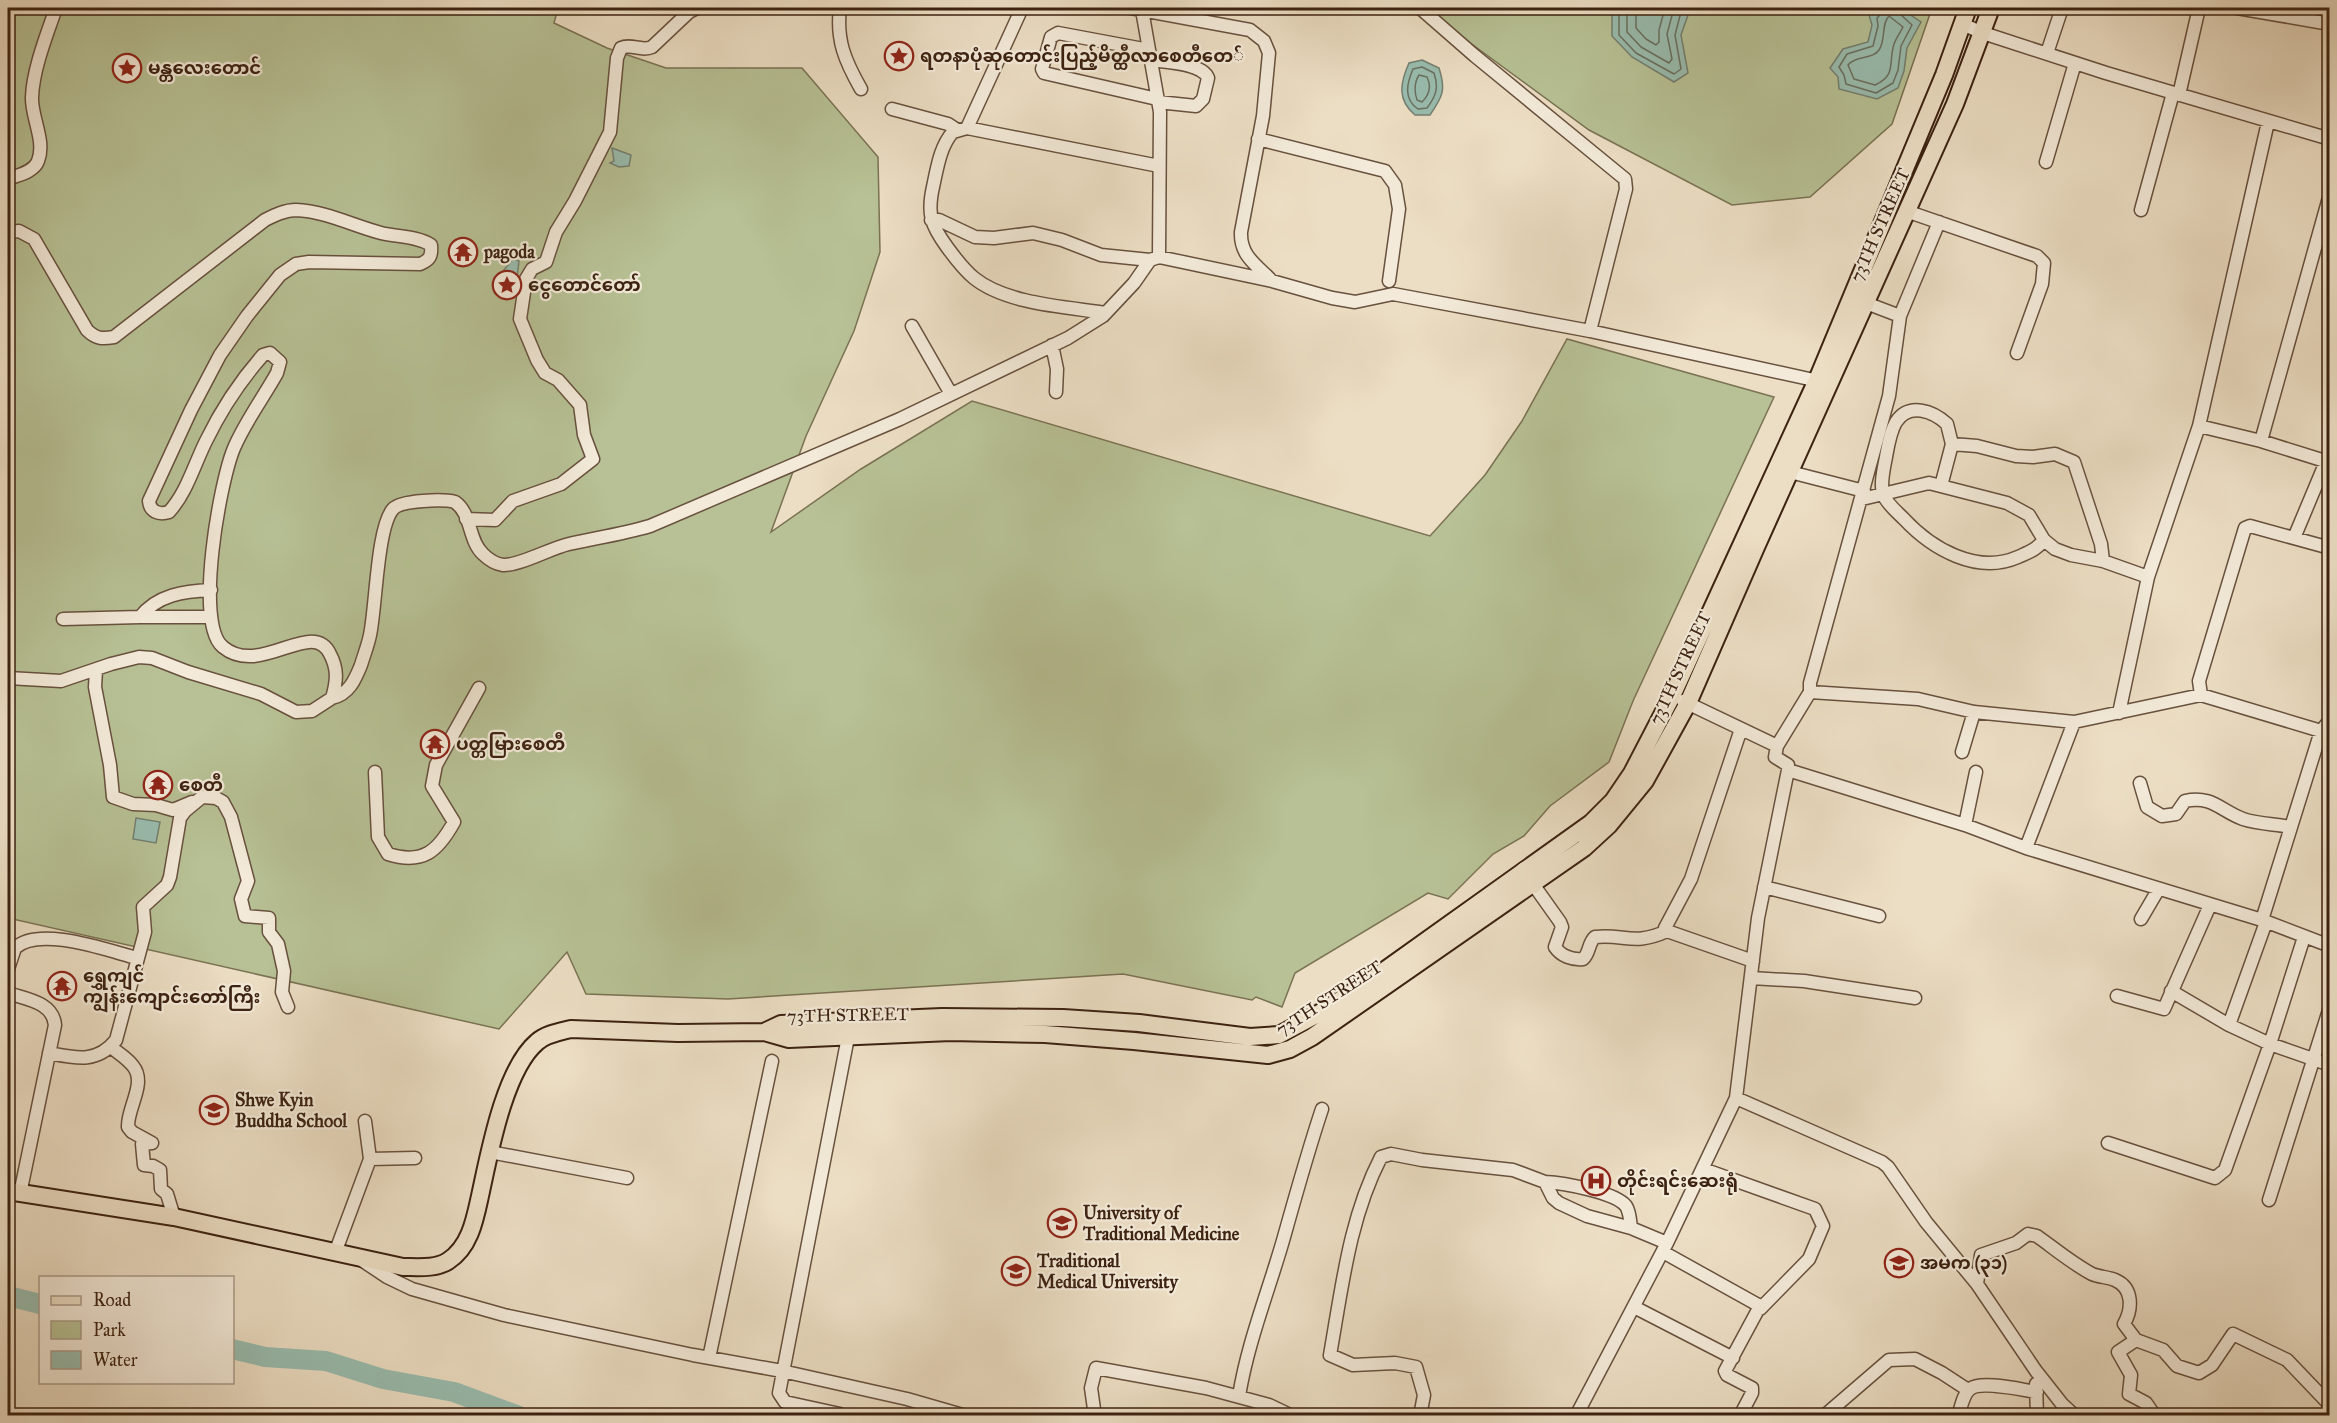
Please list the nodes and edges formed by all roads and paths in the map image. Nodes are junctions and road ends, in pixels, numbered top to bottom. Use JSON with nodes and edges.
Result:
{"nodes":[{"id":1,"x":56,"y":8,"type":"edge"},
{"id":2,"x":697,"y":8,"type":"edge"},
{"id":3,"x":840,"y":8,"type":"edge"},
{"id":4,"x":1022,"y":8,"type":"edge"},
{"id":5,"x":1420,"y":8,"type":"edge"},
{"id":6,"x":1968,"y":8,"type":"edge"},
{"id":7,"x":1991,"y":8,"type":"edge"},
{"id":8,"x":2062,"y":8,"type":"edge"},
{"id":9,"x":2199,"y":8,"type":"edge"},
{"id":10,"x":2237,"y":8,"type":"edge"},
{"id":11,"x":1137,"y":9,"type":"edge"},
{"id":12,"x":1159,"y":10,"type":"edge"},
{"id":13,"x":2270,"y":10,"type":"edge"},
{"id":14,"x":1962,"y":24,"type":"junction"},
{"id":15,"x":2330,"y":24,"type":"edge"},
{"id":16,"x":1983,"y":33,"type":"junction"},
{"id":17,"x":2047,"y":53,"type":"junction"},
{"id":18,"x":1150,"y":55,"type":"junction"},
{"id":19,"x":2075,"y":63,"type":"junction"},
{"id":20,"x":861,"y":89,"type":"dead end"},
{"id":21,"x":2176,"y":94,"type":"junction"},
{"id":22,"x":1158,"y":101,"type":"junction"},
{"id":23,"x":892,"y":109,"type":"dead end"},
{"id":24,"x":2268,"y":122,"type":"junction"},
{"id":25,"x":962,"y":129,"type":"junction"},
{"id":26,"x":1258,"y":139,"type":"junction"},
{"id":27,"x":2330,"y":139,"type":"edge"},
{"id":28,"x":2046,"y":162,"type":"dead end"},
{"id":29,"x":1159,"y":166,"type":"junction"},
{"id":30,"x":8,"y":179,"type":"edge"},
{"id":31,"x":2330,"y":194,"type":"edge"},
{"id":32,"x":2141,"y":210,"type":"dead end"},
{"id":33,"x":1906,"y":211,"type":"junction"},
{"id":34,"x":931,"y":220,"type":"junction"},
{"id":35,"x":1939,"y":222,"type":"junction"},
{"id":36,"x":8,"y":232,"type":"edge"},
{"id":37,"x":1155,"y":258,"type":"junction"},
{"id":38,"x":1389,"y":280,"type":"dead end"},
{"id":39,"x":1272,"y":281,"type":"junction"},
{"id":40,"x":1866,"y":303,"type":"junction"},
{"id":41,"x":1106,"y":313,"type":"junction"},
{"id":42,"x":1900,"y":316,"type":"junction"},
{"id":43,"x":912,"y":326,"type":"dead end"},
{"id":44,"x":1590,"y":331,"type":"junction"},
{"id":45,"x":1053,"y":345,"type":"junction"},
{"id":46,"x":2017,"y":353,"type":"dead end"},
{"id":47,"x":1823,"y":382,"type":"junction"},
{"id":48,"x":1056,"y":392,"type":"dead end"},
{"id":49,"x":951,"y":394,"type":"junction"},
{"id":50,"x":2199,"y":426,"type":"junction"},
{"id":51,"x":2261,"y":441,"type":"junction"},
{"id":52,"x":1952,"y":444,"type":"junction"},
{"id":53,"x":2327,"y":456,"type":"edge"},
{"id":54,"x":1790,"y":472,"type":"junction"},
{"id":55,"x":1941,"y":486,"type":"junction"},
{"id":56,"x":1883,"y":494,"type":"junction"},
{"id":57,"x":1863,"y":495,"type":"junction"},
{"id":58,"x":466,"y":519,"type":"junction"},
{"id":59,"x":2294,"y":538,"type":"junction"},
{"id":60,"x":2044,"y":540,"type":"junction"},
{"id":61,"x":2330,"y":548,"type":"edge"},
{"id":62,"x":2103,"y":561,"type":"junction"},
{"id":63,"x":2148,"y":577,"type":"junction"},
{"id":64,"x":211,"y":590,"type":"junction"},
{"id":65,"x":140,"y":617,"type":"junction"},
{"id":66,"x":210,"y":617,"type":"junction"},
{"id":67,"x":63,"y":620,"type":"dead end"},
{"id":68,"x":96,"y":670,"type":"junction"},
{"id":69,"x":8,"y":678,"type":"edge"},
{"id":70,"x":479,"y":688,"type":"dead end"},
{"id":71,"x":1810,"y":692,"type":"junction"},
{"id":72,"x":2201,"y":695,"type":"junction"},
{"id":73,"x":1672,"y":696,"type":"junction"},
{"id":74,"x":332,"y":698,"type":"junction"},
{"id":75,"x":1688,"y":703,"type":"junction"},
{"id":76,"x":1974,"y":712,"type":"junction"},
{"id":77,"x":2119,"y":713,"type":"junction"},
{"id":78,"x":2329,"y":720,"type":"edge"},
{"id":79,"x":2074,"y":722,"type":"junction"},
{"id":80,"x":1741,"y":729,"type":"junction"},
{"id":81,"x":2321,"y":731,"type":"junction"},
{"id":82,"x":1777,"y":746,"type":"junction"},
{"id":83,"x":1962,"y":752,"type":"dead end"},
{"id":84,"x":1788,"y":770,"type":"junction"},
{"id":85,"x":375,"y":772,"type":"dead end"},
{"id":86,"x":1976,"y":772,"type":"dead end"},
{"id":87,"x":2140,"y":783,"type":"dead end"},
{"id":88,"x":198,"y":799,"type":"junction"},
{"id":89,"x":1965,"y":825,"type":"junction"},
{"id":90,"x":2290,"y":827,"type":"junction"},
{"id":91,"x":2026,"y":848,"type":"junction"},
{"id":92,"x":1529,"y":877,"type":"junction"},
{"id":93,"x":1764,"y":887,"type":"junction"},
{"id":94,"x":2158,"y":890,"type":"junction"},
{"id":95,"x":2210,"y":905,"type":"junction"},
{"id":96,"x":1879,"y":916,"type":"dead end"},
{"id":97,"x":2141,"y":919,"type":"dead end"},
{"id":98,"x":2264,"y":921,"type":"junction"},
{"id":99,"x":1667,"y":931,"type":"junction"},
{"id":100,"x":2304,"y":937,"type":"junction"},
{"id":101,"x":2330,"y":946,"type":"edge"},
{"id":102,"x":137,"y":958,"type":"junction"},
{"id":103,"x":1753,"y":961,"type":"junction"},
{"id":104,"x":8,"y":969,"type":"edge"},
{"id":105,"x":1751,"y":978,"type":"junction"},
{"id":106,"x":2171,"y":991,"type":"junction"},
{"id":107,"x":8,"y":993,"type":"edge"},
{"id":108,"x":2117,"y":996,"type":"dead end"},
{"id":109,"x":1916,"y":998,"type":"dead end"},
{"id":110,"x":288,"y":1007,"type":"dead end"},
{"id":111,"x":2330,"y":1007,"type":"edge"},
{"id":112,"x":2229,"y":1025,"type":"junction"},
{"id":113,"x":764,"y":1032,"type":"junction"},
{"id":114,"x":848,"y":1037,"type":"junction"},
{"id":115,"x":2270,"y":1044,"type":"junction"},
{"id":116,"x":111,"y":1047,"type":"junction"},
{"id":117,"x":49,"y":1053,"type":"junction"},
{"id":118,"x":2314,"y":1059,"type":"junction"},
{"id":119,"x":772,"y":1061,"type":"dead end"},
{"id":120,"x":2330,"y":1065,"type":"edge"},
{"id":121,"x":1736,"y":1098,"type":"junction"},
{"id":122,"x":1322,"y":1109,"type":"dead end"},
{"id":123,"x":365,"y":1121,"type":"dead end"},
{"id":124,"x":2108,"y":1143,"type":"dead end"},
{"id":125,"x":490,"y":1152,"type":"junction"},
{"id":126,"x":415,"y":1158,"type":"dead end"},
{"id":127,"x":370,"y":1159,"type":"junction"},
{"id":128,"x":1703,"y":1169,"type":"junction"},
{"id":129,"x":627,"y":1178,"type":"dead end"},
{"id":130,"x":1545,"y":1182,"type":"junction"},
{"id":131,"x":14,"y":1192,"type":"edge"},
{"id":132,"x":2269,"y":1200,"type":"dead end"},
{"id":133,"x":174,"y":1217,"type":"junction"},
{"id":134,"x":1631,"y":1228,"type":"junction"},
{"id":135,"x":1665,"y":1247,"type":"junction"},
{"id":136,"x":335,"y":1253,"type":"junction"},
{"id":137,"x":357,"y":1258,"type":"junction"},
{"id":138,"x":1977,"y":1284,"type":"junction"},
{"id":139,"x":1634,"y":1307,"type":"junction"},
{"id":140,"x":1760,"y":1309,"type":"junction"},
{"id":141,"x":2136,"y":1340,"type":"junction"},
{"id":142,"x":709,"y":1358,"type":"junction"},
{"id":143,"x":1733,"y":1358,"type":"junction"},
{"id":144,"x":782,"y":1371,"type":"junction"},
{"id":145,"x":2036,"y":1371,"type":"junction"},
{"id":146,"x":1968,"y":1390,"type":"junction"},
{"id":147,"x":2037,"y":1392,"type":"junction"},
{"id":148,"x":1239,"y":1396,"type":"junction"},
{"id":149,"x":2330,"y":1405,"type":"edge"},
{"id":150,"x":840,"y":1414,"type":"dead end"},
{"id":151,"x":966,"y":1416,"type":"edge"},
{"id":152,"x":1095,"y":1416,"type":"edge"},
{"id":153,"x":1292,"y":1416,"type":"edge"},
{"id":154,"x":1420,"y":1416,"type":"edge"},
{"id":155,"x":1576,"y":1416,"type":"edge"},
{"id":156,"x":1740,"y":1416,"type":"edge"},
{"id":157,"x":1824,"y":1416,"type":"edge"},
{"id":158,"x":1958,"y":1416,"type":"edge"},
{"id":159,"x":2037,"y":1416,"type":"edge"},
{"id":160,"x":2075,"y":1416,"type":"edge"},
{"id":161,"x":2156,"y":1416,"type":"edge"}],
"edges":[{"from":1,"to":30,"type":"street"},
{"from":2,"to":58,"type":"street"},
{"from":3,"to":20,"type":"street"},
{"from":4,"to":25,"type":"street"},
{"from":5,"to":44,"type":"street"},
{"from":6,"to":14,"type":"main road","name":"73TH STREET"},
{"from":7,"to":16,"type":"main road","name":"73TH STREET"},
{"from":8,"to":17,"type":"street"},
{"from":9,"to":21,"type":"street"},
{"from":10,"to":13,"type":"street"},
{"from":11,"to":12,"type":"street"},
{"from":11,"to":18,"type":"street"},
{"from":12,"to":26,"type":"street"},
{"from":13,"to":15,"type":"street"},
{"from":14,"to":16,"type":"street"},
{"from":14,"to":47,"type":"main road","name":"73TH STREET"},
{"from":16,"to":17,"type":"street"},
{"from":16,"to":33,"type":"main road","name":"73TH STREET"},
{"from":17,"to":19,"type":"street"},
{"from":18,"to":22,"type":"street"},
{"from":18,"to":22,"type":"street"},
{"from":18,"to":22,"type":"street"},
{"from":19,"to":21,"type":"street"},
{"from":19,"to":28,"type":"street"},
{"from":21,"to":24,"type":"street"},
{"from":21,"to":32,"type":"street"},
{"from":22,"to":29,"type":"street"},
{"from":23,"to":25,"type":"street"},
{"from":24,"to":27,"type":"street"},
{"from":24,"to":50,"type":"street"},
{"from":25,"to":29,"type":"street"},
{"from":25,"to":34,"type":"street"},
{"from":26,"to":38,"type":"street"},
{"from":26,"to":39,"type":"street"},
{"from":29,"to":37,"type":"street"},
{"from":31,"to":51,"type":"street"},
{"from":33,"to":35,"type":"street"},
{"from":33,"to":40,"type":"main road","name":"73TH STREET"},
{"from":34,"to":37,"type":"street"},
{"from":34,"to":41,"type":"street"},
{"from":35,"to":42,"type":"street"},
{"from":35,"to":46,"type":"street"},
{"from":36,"to":64,"type":"street"},
{"from":37,"to":39,"type":"street"},
{"from":37,"to":41,"type":"street"},
{"from":39,"to":44,"type":"street"},
{"from":40,"to":42,"type":"street"},
{"from":40,"to":47,"type":"main road","name":"73TH STREET"},
{"from":41,"to":45,"type":"street"},
{"from":42,"to":57,"type":"street"},
{"from":43,"to":49,"type":"street"},
{"from":44,"to":47,"type":"street"},
{"from":45,"to":48,"type":"street"},
{"from":45,"to":49,"type":"street"},
{"from":47,"to":54,"type":"main road","name":"73TH STREET"},
{"from":47,"to":73,"type":"main road","name":"73TH STREET"},
{"from":49,"to":58,"type":"street"},
{"from":50,"to":51,"type":"street"},
{"from":50,"to":63,"type":"street"},
{"from":51,"to":53,"type":"street"},
{"from":52,"to":55,"type":"street"},
{"from":52,"to":56,"type":"street"},
{"from":52,"to":62,"type":"street"},
{"from":53,"to":59,"type":"street"},
{"from":54,"to":57,"type":"street"},
{"from":54,"to":75,"type":"main road","name":"73TH STREET"},
{"from":55,"to":56,"type":"street"},
{"from":55,"to":60,"type":"street"},
{"from":56,"to":57,"type":"street"},
{"from":56,"to":60,"type":"street"},
{"from":57,"to":71,"type":"street"},
{"from":58,"to":74,"type":"street"},
{"from":59,"to":61,"type":"street"},
{"from":59,"to":72,"type":"street"},
{"from":60,"to":62,"type":"street"},
{"from":62,"to":63,"type":"street"},
{"from":63,"to":77,"type":"street"},
{"from":64,"to":65,"type":"street"},
{"from":64,"to":66,"type":"street"},
{"from":65,"to":66,"type":"street"},
{"from":65,"to":67,"type":"street"},
{"from":66,"to":74,"type":"street"},
{"from":68,"to":69,"type":"street"},
{"from":68,"to":74,"type":"street"},
{"from":68,"to":88,"type":"street"},
{"from":70,"to":85,"type":"street"},
{"from":71,"to":76,"type":"street"},
{"from":71,"to":82,"type":"street"},
{"from":72,"to":77,"type":"street"},
{"from":72,"to":81,"type":"street"},
{"from":73,"to":75,"type":"street"},
{"from":73,"to":92,"type":"main road","name":"73TH STREET"},
{"from":75,"to":80,"type":"street"},
{"from":75,"to":92,"type":"main road","name":"73TH STREET"},
{"from":76,"to":79,"type":"street"},
{"from":76,"to":83,"type":"street"},
{"from":77,"to":79,"type":"street"},
{"from":78,"to":81,"type":"street"},
{"from":79,"to":91,"type":"street"},
{"from":80,"to":82,"type":"street"},
{"from":80,"to":99,"type":"street"},
{"from":81,"to":90,"type":"street"},
{"from":82,"to":84,"type":"street"},
{"from":84,"to":89,"type":"street"},
{"from":84,"to":93,"type":"street"},
{"from":86,"to":89,"type":"street"},
{"from":87,"to":90,"type":"street"},
{"from":88,"to":102,"type":"street"},
{"from":88,"to":110,"type":"street"},
{"from":89,"to":91,"type":"street"},
{"from":90,"to":98,"type":"street"},
{"from":91,"to":94,"type":"street"},
{"from":92,"to":99,"type":"street"},
{"from":92,"to":113,"type":"main road","name":"73TH STREET"},
{"from":92,"to":114,"type":"main road","name":"73TH STREET"},
{"from":93,"to":96,"type":"street"},
{"from":93,"to":103,"type":"street"},
{"from":94,"to":95,"type":"street"},
{"from":94,"to":97,"type":"street"},
{"from":95,"to":98,"type":"street"},
{"from":95,"to":106,"type":"street"},
{"from":98,"to":100,"type":"street"},
{"from":98,"to":112,"type":"street"},
{"from":99,"to":103,"type":"street"},
{"from":100,"to":101,"type":"street"},
{"from":100,"to":115,"type":"street"},
{"from":102,"to":104,"type":"street"},
{"from":102,"to":116,"type":"street"},
{"from":103,"to":105,"type":"street"},
{"from":105,"to":109,"type":"street"},
{"from":105,"to":121,"type":"street"},
{"from":106,"to":108,"type":"street"},
{"from":106,"to":112,"type":"street"},
{"from":107,"to":117,"type":"street"},
{"from":111,"to":118,"type":"street"},
{"from":112,"to":115,"type":"street"},
{"from":113,"to":114,"type":"main road","name":"73TH STREET"},
{"from":113,"to":125,"type":"main road"},
{"from":114,"to":144,"type":"street"},
{"from":115,"to":118,"type":"street"},
{"from":115,"to":124,"type":"street"},
{"from":116,"to":117,"type":"street"},
{"from":116,"to":133,"type":"street"},
{"from":117,"to":131,"type":"street"},
{"from":118,"to":120,"type":"street"},
{"from":118,"to":132,"type":"street"},
{"from":119,"to":142,"type":"street"},
{"from":121,"to":128,"type":"street"},
{"from":121,"to":138,"type":"street"},
{"from":122,"to":148,"type":"street"},
{"from":123,"to":127,"type":"street"},
{"from":125,"to":129,"type":"street"},
{"from":125,"to":137,"type":"main road"},
{"from":126,"to":127,"type":"street"},
{"from":127,"to":136,"type":"street"},
{"from":128,"to":135,"type":"street"},
{"from":128,"to":140,"type":"street"},
{"from":130,"to":134,"type":"street"},
{"from":130,"to":134,"type":"street"},
{"from":130,"to":154,"type":"street"},
{"from":131,"to":133,"type":"main road"},
{"from":133,"to":136,"type":"main road"},
{"from":134,"to":135,"type":"street"},
{"from":135,"to":139,"type":"street"},
{"from":135,"to":140,"type":"street"},
{"from":136,"to":137,"type":"main road"},
{"from":137,"to":142,"type":"street"},
{"from":138,"to":141,"type":"street"},
{"from":138,"to":145,"type":"street"},
{"from":139,"to":143,"type":"street"},
{"from":139,"to":155,"type":"street"},
{"from":140,"to":143,"type":"street"},
{"from":141,"to":149,"type":"street"},
{"from":141,"to":161,"type":"street"},
{"from":142,"to":144,"type":"street"},
{"from":143,"to":156,"type":"street"},
{"from":144,"to":150,"type":"street"},
{"from":144,"to":151,"type":"street"},
{"from":145,"to":147,"type":"street"},
{"from":145,"to":160,"type":"street"},
{"from":146,"to":147,"type":"street"},
{"from":146,"to":157,"type":"street"},
{"from":146,"to":158,"type":"street"},
{"from":147,"to":159,"type":"street"},
{"from":148,"to":152,"type":"street"},
{"from":148,"to":153,"type":"street"}]}
